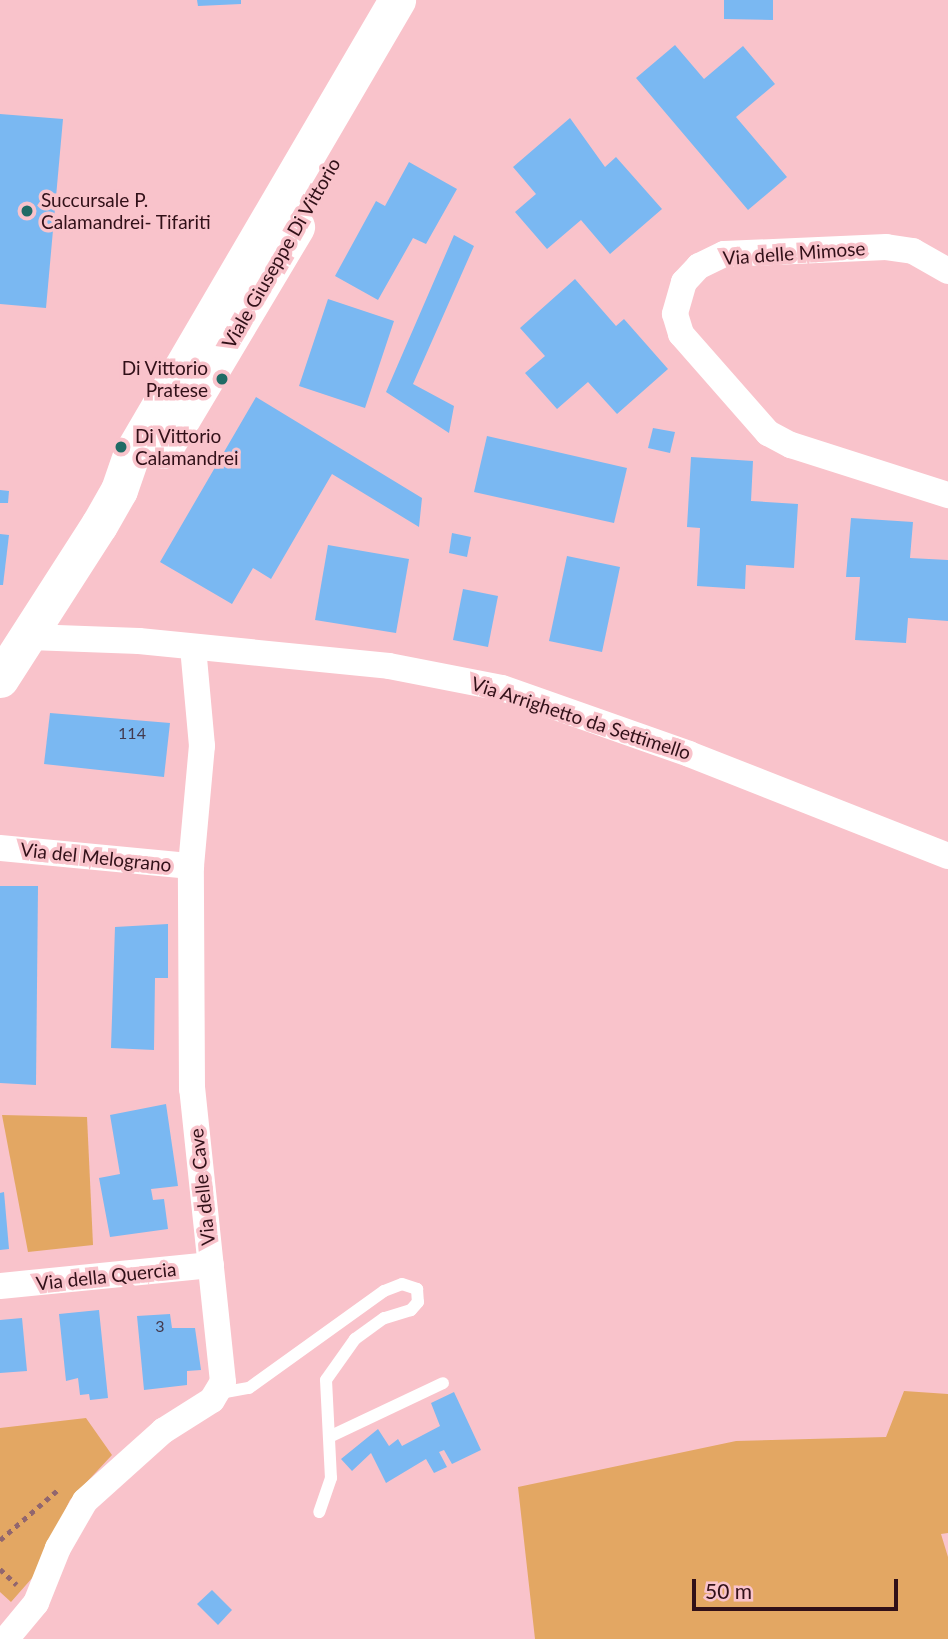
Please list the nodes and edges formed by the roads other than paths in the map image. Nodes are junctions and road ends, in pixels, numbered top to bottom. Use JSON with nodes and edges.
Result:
{"nodes":[{"id":1,"x":397,"y":0,"type":"edge"},
{"id":2,"x":424,"y":0,"type":"edge"},
{"id":3,"x":948,"y":271,"type":"edge"},
{"id":4,"x":119,"y":490,"type":"junction"},
{"id":5,"x":948,"y":495,"type":"edge"},
{"id":6,"x":30,"y":636,"type":"junction"},
{"id":7,"x":193,"y":647,"type":"junction"},
{"id":8,"x":0,"y":679,"type":"edge"},
{"id":9,"x":0,"y":848,"type":"edge"},
{"id":10,"x":948,"y":856,"type":"edge"},
{"id":11,"x":191,"y":866,"type":"junction"},
{"id":12,"x":211,"y":1265,"type":"junction"},
{"id":13,"x":0,"y":1286,"type":"edge"},
{"id":14,"x":443,"y":1383,"type":"dead end"},
{"id":15,"x":219,"y":1393,"type":"junction"},
{"id":16,"x":329,"y":1437,"type":"junction"},
{"id":17,"x":319,"y":1512,"type":"dead end"},
{"id":18,"x":6,"y":1639,"type":"edge"}],
"edges":[{"from":1,"to":4,"type":"main road","name":"Viale Giuseppe Di Vittorio"},
{"from":2,"to":4,"type":"main road","name":"Viale Giuseppe Di Vittorio"},
{"from":3,"to":5,"type":"street","name":"Via delle Mimose"},
{"from":4,"to":6,"type":"main road","name":"Viale Giuseppe Di Vittorio"},
{"from":6,"to":7,"type":"street","name":"Via Arrighetto da Settimello"},
{"from":6,"to":8,"type":"main road","name":"Viale Giuseppe Di Vittorio"},
{"from":7,"to":10,"type":"street","name":"Via Arrighetto da Settimello"},
{"from":7,"to":11,"type":"street","name":"Via delle Cave"},
{"from":9,"to":11,"type":"street","name":"Via del Melograno"},
{"from":11,"to":12,"type":"street","name":"Via delle Cave"},
{"from":12,"to":13,"type":"street","name":"Via della Quercia"},
{"from":12,"to":15,"type":"street","name":"Via delle Cave"},
{"from":14,"to":16,"type":"lane"},
{"from":15,"to":16,"type":"lane"},
{"from":15,"to":18,"type":"street"},
{"from":16,"to":17,"type":"lane"}]}
